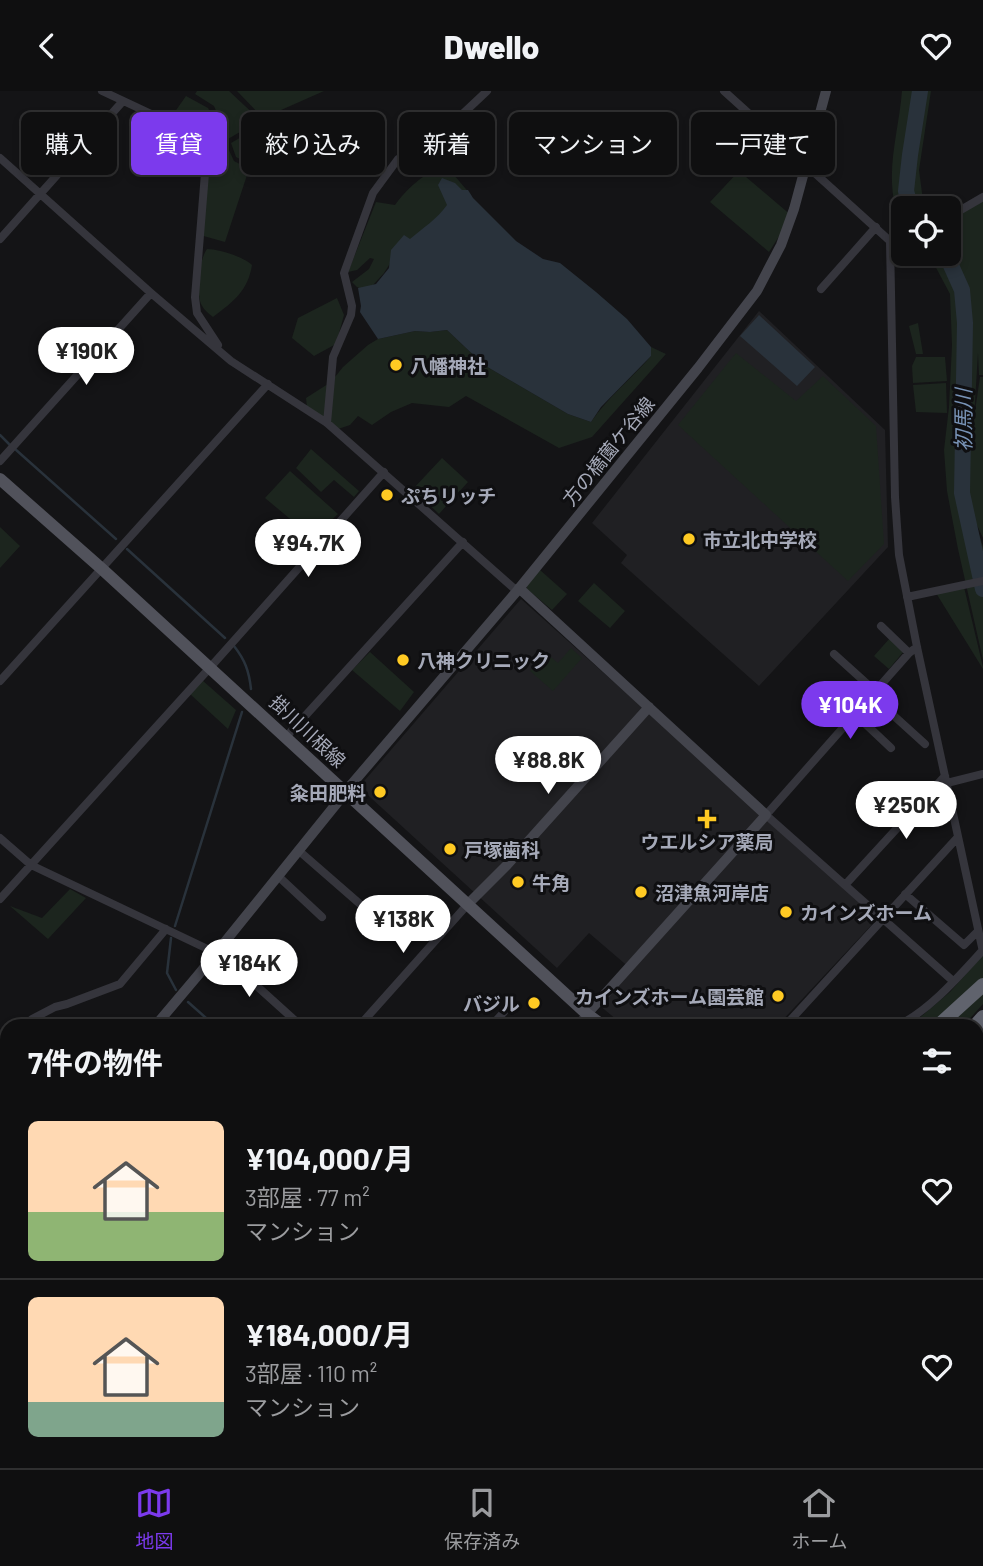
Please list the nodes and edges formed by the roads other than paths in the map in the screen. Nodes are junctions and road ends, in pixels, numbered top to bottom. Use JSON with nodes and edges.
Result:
{"nodes":[{"id":1,"x":102,"y":91,"type":"edge"},
{"id":2,"x":487,"y":91,"type":"edge"},
{"id":3,"x":724,"y":91,"type":"edge"},
{"id":4,"x":825,"y":91,"type":"edge"},
{"id":5,"x":123,"y":101,"type":"junction"},
{"id":6,"x":465,"y":112,"type":"edge"},
{"id":7,"x":747,"y":112,"type":"edge"},
{"id":8,"x":820,"y":112,"type":"edge"},
{"id":9,"x":0,"y":158,"type":"edge"},
{"id":10,"x":399,"y":158,"type":"edge"},
{"id":11,"x":805,"y":175,"type":"edge"},
{"id":12,"x":817,"y":175,"type":"edge"},
{"id":13,"x":41,"y":195,"type":"junction"},
{"id":14,"x":983,"y":197,"type":"edge"},
{"id":15,"x":961,"y":210,"type":"edge"},
{"id":16,"x":876,"y":227,"type":"junction"},
{"id":17,"x":0,"y":239,"type":"edge"},
{"id":18,"x":890,"y":240,"type":"joint"},
{"id":19,"x":821,"y":289,"type":"dead end"},
{"id":20,"x":151,"y":293,"type":"junction"},
{"id":21,"x":223,"y":354,"type":"junction"},
{"id":22,"x":268,"y":384,"type":"junction"},
{"id":23,"x":327,"y":423,"type":"junction"},
{"id":24,"x":0,"y":461,"type":"edge"},
{"id":25,"x":384,"y":472,"type":"junction"},
{"id":26,"x":0,"y":479,"type":"edge"},
{"id":27,"x":463,"y":542,"type":"junction"},
{"id":28,"x":102,"y":569,"type":"junction"},
{"id":29,"x":983,"y":581,"type":"edge"},
{"id":30,"x":518,"y":589,"type":"junction"},
{"id":31,"x":907,"y":597,"type":"junction"},
{"id":32,"x":881,"y":626,"type":"dead end"},
{"id":33,"x":917,"y":647,"type":"junction"},
{"id":34,"x":909,"y":653,"type":"junction"},
{"id":35,"x":834,"y":654,"type":"dead end"},
{"id":36,"x":210,"y":667,"type":"junction"},
{"id":37,"x":0,"y":681,"type":"edge"},
{"id":38,"x":873,"y":693,"type":"junction"},
{"id":39,"x":649,"y":707,"type":"junction"},
{"id":40,"x":855,"y":714,"type":"junction"},
{"id":41,"x":286,"y":737,"type":"junction"},
{"id":42,"x":925,"y":744,"type":"dead end"},
{"id":43,"x":891,"y":748,"type":"dead end"},
{"id":44,"x":983,"y":774,"type":"edge"},
{"id":45,"x":946,"y":780,"type":"junction"},
{"id":46,"x":345,"y":792,"type":"junction"},
{"id":47,"x":766,"y":815,"type":"junction"},
{"id":48,"x":958,"y":837,"type":"junction"},
{"id":49,"x":0,"y":838,"type":"edge"},
{"id":50,"x":298,"y":850,"type":"junction"},
{"id":51,"x":31,"y":865,"type":"junction"},
{"id":52,"x":278,"y":876,"type":"junction"},
{"id":53,"x":845,"y":885,"type":"junction"},
{"id":54,"x":905,"y":894,"type":"junction"},
{"id":55,"x":0,"y":899,"type":"edge"},
{"id":56,"x":360,"y":904,"type":"dead end"},
{"id":57,"x":468,"y":904,"type":"junction"},
{"id":58,"x":322,"y":917,"type":"dead end"},
{"id":59,"x":883,"y":918,"type":"junction"},
{"id":60,"x":166,"y":929,"type":"junction"},
{"id":61,"x":978,"y":931,"type":"junction"},
{"id":62,"x":983,"y":951,"type":"edge"},
{"id":63,"x":217,"y":952,"type":"junction"},
{"id":64,"x":953,"y":981,"type":"junction"},
{"id":65,"x":983,"y":985,"type":"edge"},
{"id":66,"x":504,"y":1012,"type":"dead end"},
{"id":67,"x":587,"y":1014,"type":"junction"},
{"id":68,"x":32,"y":1019,"type":"dead end"},
{"id":69,"x":161,"y":1019,"type":"edge"},
{"id":70,"x":293,"y":1019,"type":"edge"},
{"id":71,"x":365,"y":1019,"type":"edge"},
{"id":72,"x":498,"y":1019,"type":"edge"},
{"id":73,"x":583,"y":1019,"type":"edge"},
{"id":74,"x":591,"y":1019,"type":"edge"},
{"id":75,"x":594,"y":1019,"type":"edge"},
{"id":76,"x":791,"y":1019,"type":"edge"},
{"id":77,"x":911,"y":1019,"type":"edge"},
{"id":78,"x":946,"y":1019,"type":"edge"}],
"edges":[{"from":1,"to":5,"type":"street"},
{"from":2,"to":6,"type":"street"},
{"from":3,"to":7,"type":"street"},
{"from":4,"to":8,"type":"street","name":"方の橋薗ケ谷線"},
{"from":5,"to":13,"type":"street"},
{"from":5,"to":21,"type":"street"},
{"from":9,"to":13,"type":"street"},
{"from":10,"to":23,"type":"street"},
{"from":11,"to":30,"type":"street","name":"方の橋薗ケ谷線"},
{"from":12,"to":16,"type":"street"},
{"from":13,"to":17,"type":"street"},
{"from":13,"to":20,"type":"street"},
{"from":14,"to":15,"type":"street"},
{"from":16,"to":18,"type":"street"},
{"from":16,"to":19,"type":"street"},
{"from":18,"to":31,"type":"street"},
{"from":20,"to":21,"type":"street"},
{"from":20,"to":24,"type":"street"},
{"from":21,"to":22,"type":"street"},
{"from":22,"to":23,"type":"street"},
{"from":22,"to":28,"type":"street"},
{"from":23,"to":25,"type":"street"},
{"from":25,"to":27,"type":"street"},
{"from":25,"to":36,"type":"street"},
{"from":26,"to":28,"type":"main road","name":"掛川川根線"},
{"from":27,"to":30,"type":"street"},
{"from":27,"to":41,"type":"street"},
{"from":28,"to":36,"type":"main road","name":"掛川川根線"},
{"from":28,"to":37,"type":"street"},
{"from":29,"to":31,"type":"street"},
{"from":30,"to":39,"type":"street"},
{"from":30,"to":46,"type":"street","name":"方の橋薗ケ谷線"},
{"from":31,"to":33,"type":"street"},
{"from":32,"to":34,"type":"street"},
{"from":33,"to":34,"type":"street"},
{"from":33,"to":45,"type":"street"},
{"from":34,"to":38,"type":"street"},
{"from":35,"to":38,"type":"street"},
{"from":36,"to":41,"type":"main road","name":"掛川川根線"},
{"from":36,"to":51,"type":"street"},
{"from":38,"to":40,"type":"street"},
{"from":38,"to":42,"type":"street"},
{"from":39,"to":47,"type":"street"},
{"from":39,"to":57,"type":"street"},
{"from":40,"to":43,"type":"street"},
{"from":40,"to":47,"type":"street"},
{"from":41,"to":46,"type":"main road","name":"掛川川根線"},
{"from":44,"to":45,"type":"street"},
{"from":45,"to":48,"type":"street"},
{"from":45,"to":53,"type":"street"},
{"from":46,"to":50,"type":"street","name":"方の橋薗ケ谷線"},
{"from":46,"to":57,"type":"main road","name":"掛川川根線"},
{"from":47,"to":53,"type":"street"},
{"from":47,"to":67,"type":"street"},
{"from":48,"to":54,"type":"street"},
{"from":48,"to":61,"type":"street"},
{"from":49,"to":51,"type":"street"},
{"from":50,"to":52,"type":"street","name":"方の橋薗ケ谷線"},
{"from":50,"to":56,"type":"street"},
{"from":51,"to":55,"type":"street"},
{"from":51,"to":60,"type":"street"},
{"from":52,"to":58,"type":"street"},
{"from":52,"to":63,"type":"street","name":"方の橋薗ケ谷線"},
{"from":53,"to":59,"type":"street"},
{"from":54,"to":59,"type":"street"},
{"from":54,"to":61,"type":"street"},
{"from":57,"to":67,"type":"main road","name":"掛川川根線"},
{"from":57,"to":71,"type":"street"},
{"from":59,"to":64,"type":"street"},
{"from":59,"to":76,"type":"street"},
{"from":60,"to":63,"type":"street"},
{"from":60,"to":68,"type":"street"},
{"from":61,"to":62,"type":"street"},
{"from":62,"to":64,"type":"street"},
{"from":63,"to":69,"type":"street","name":"方の橋薗ケ谷線"},
{"from":63,"to":70,"type":"street"},
{"from":64,"to":77,"type":"street"},
{"from":65,"to":78,"type":"highway"},
{"from":66,"to":72,"type":"street"},
{"from":67,"to":73,"type":"street"},
{"from":67,"to":74,"type":"main road","name":"掛川川根線"},
{"from":67,"to":75,"type":"main road","name":"掛川川根線"}]}
